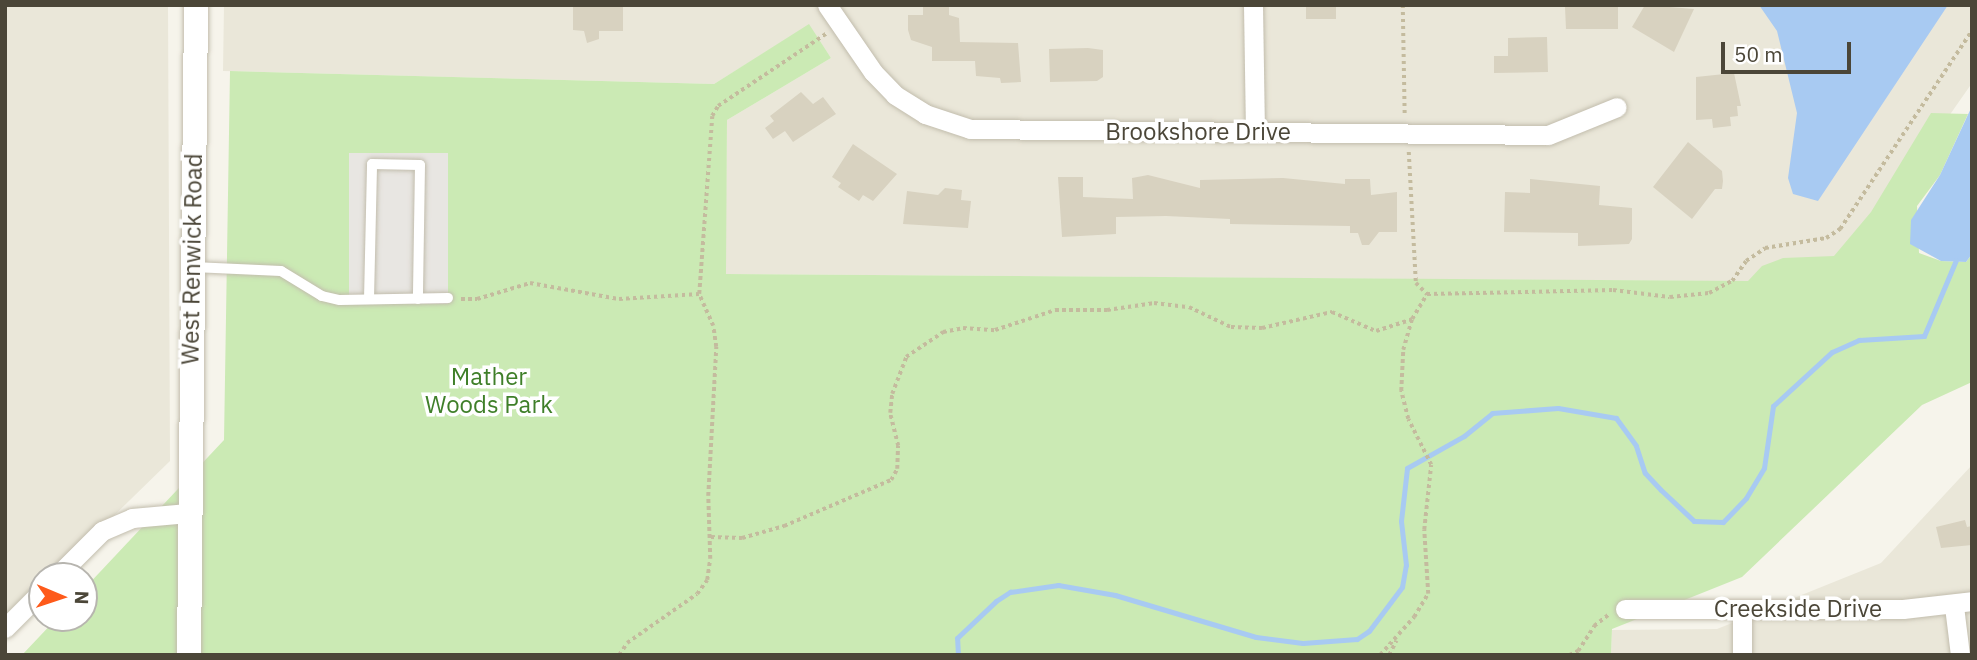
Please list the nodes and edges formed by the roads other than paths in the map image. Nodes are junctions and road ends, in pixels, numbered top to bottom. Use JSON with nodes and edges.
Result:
{"nodes":[{"id":1,"x":196,"y":5,"type":"edge"},
{"id":2,"x":827,"y":5,"type":"edge"},
{"id":3,"x":1253,"y":5,"type":"edge"},
{"id":4,"x":1617,"y":107,"type":"dead end"},
{"id":5,"x":1255,"y":132,"type":"junction"},
{"id":6,"x":191,"y":267,"type":"junction"},
{"id":7,"x":448,"y":298,"type":"road end"},
{"id":8,"x":369,"y":299,"type":"junction"},
{"id":9,"x":418,"y":299,"type":"junction"},
{"id":10,"x":188,"y":513,"type":"junction"},
{"id":11,"x":71,"y":562,"type":"edge"},
{"id":12,"x":1963,"y":603,"type":"edge"},
{"id":13,"x":28,"y":606,"type":"edge"},
{"id":14,"x":1625,"y":609,"type":"road end"},
{"id":15,"x":1742,"y":609,"type":"junction"},
{"id":16,"x":5,"y":628,"type":"edge"},
{"id":17,"x":189,"y":655,"type":"edge"},
{"id":18,"x":1742,"y":655,"type":"edge"},
{"id":19,"x":1960,"y":655,"type":"edge"}],
"edges":[{"from":1,"to":6,"type":"street","name":"West Renwick Road"},
{"from":2,"to":5,"type":"street","name":"Brookshore Drive"},
{"from":3,"to":5,"type":"street"},
{"from":4,"to":5,"type":"street","name":"Brookshore Drive"},
{"from":6,"to":8,"type":"lane"},
{"from":6,"to":10,"type":"street","name":"West Renwick Road"},
{"from":7,"to":9,"type":"lane"},
{"from":8,"to":9,"type":"lane"},
{"from":8,"to":9,"type":"lane"},
{"from":10,"to":11,"type":"street"},
{"from":10,"to":17,"type":"street","name":"West Renwick Road"},
{"from":12,"to":15,"type":"street","name":"Creekside Drive"},
{"from":12,"to":19,"type":"street"},
{"from":13,"to":16,"type":"street"},
{"from":14,"to":15,"type":"street","name":"Creekside Drive"},
{"from":15,"to":18,"type":"street"}]}
